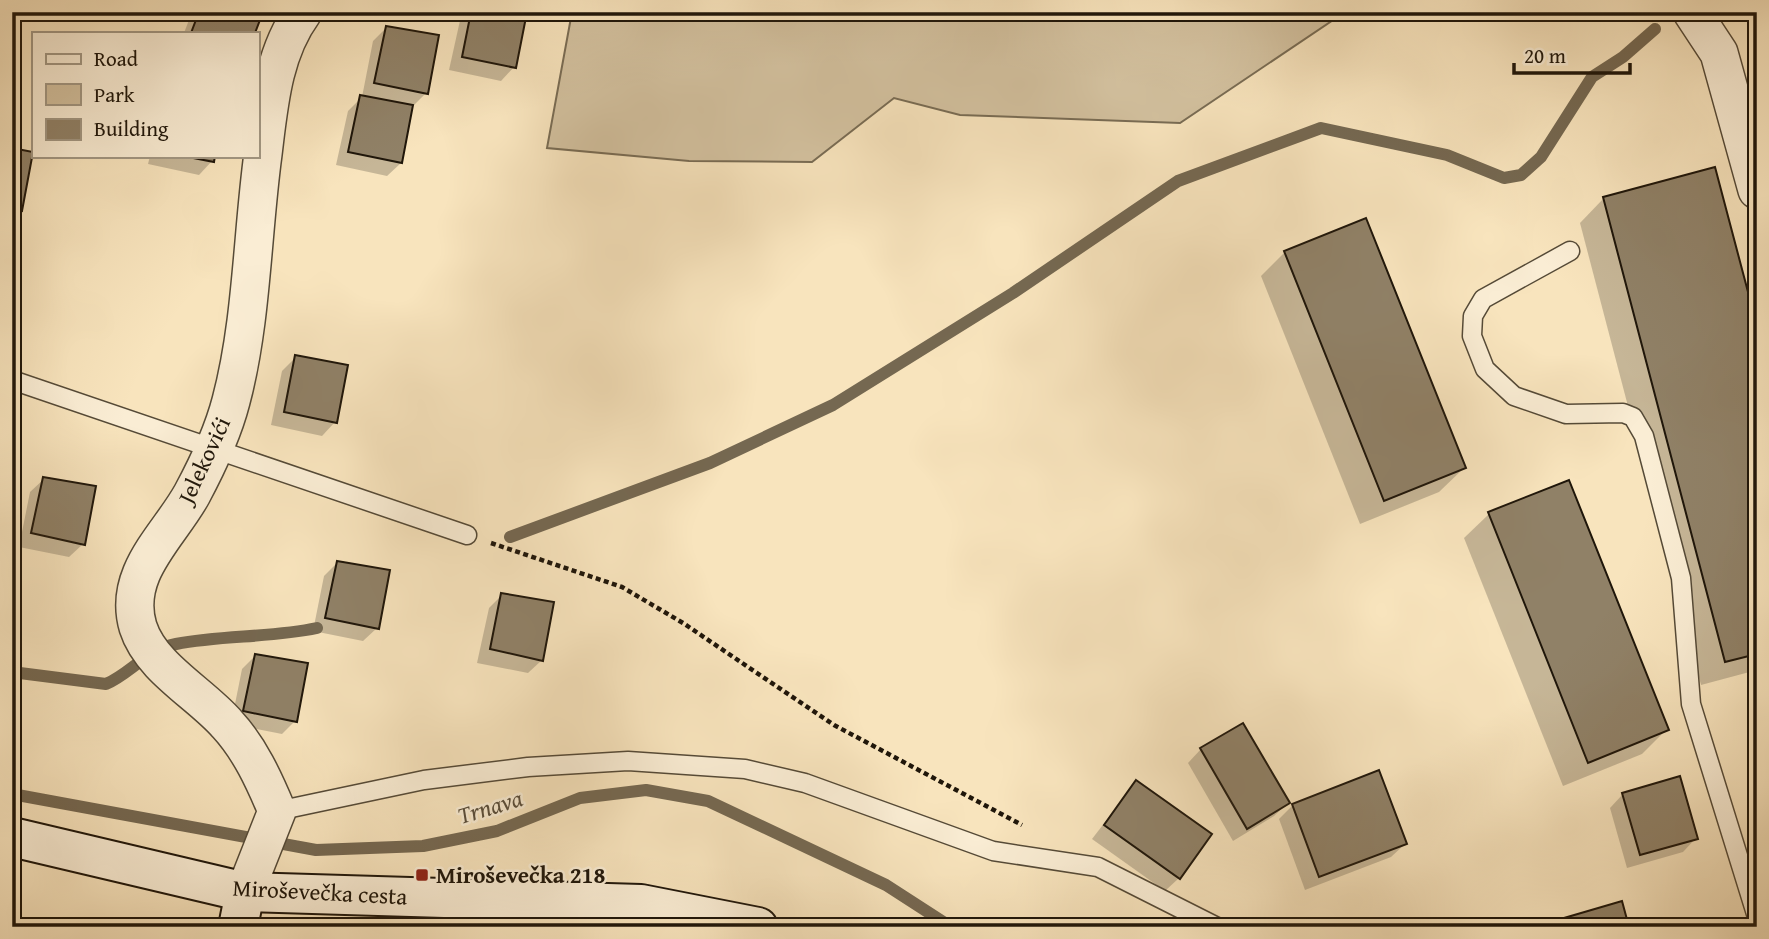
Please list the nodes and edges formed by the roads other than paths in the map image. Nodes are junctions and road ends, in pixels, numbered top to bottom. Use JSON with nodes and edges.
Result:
{"nodes":[{"id":1,"x":303,"y":12,"type":"edge"},
{"id":2,"x":1692,"y":12,"type":"edge"},
{"id":3,"x":1757,"y":190,"type":"edge"},
{"id":4,"x":1570,"y":251,"type":"dead end"},
{"id":5,"x":12,"y":380,"type":"edge"},
{"id":6,"x":212,"y":447,"type":"junction"},
{"id":7,"x":467,"y":535,"type":"road end"},
{"id":8,"x":276,"y":817,"type":"junction"},
{"id":9,"x":12,"y":837,"type":"edge"},
{"id":10,"x":248,"y":892,"type":"edge"},
{"id":11,"x":1757,"y":916,"type":"edge"},
{"id":12,"x":758,"y":927,"type":"edge"},
{"id":13,"x":1217,"y":927,"type":"edge"}],
"edges":[{"from":1,"to":6,"type":"street","name":"Jelekovići"},
{"from":2,"to":3,"type":"street"},
{"from":4,"to":11,"type":"lane"},
{"from":5,"to":6,"type":"lane"},
{"from":6,"to":7,"type":"lane"},
{"from":6,"to":8,"type":"street","name":"Jelekovići"},
{"from":8,"to":10,"type":"street"},
{"from":8,"to":13,"type":"lane"},
{"from":9,"to":10,"type":"main road","name":"Miroševečka cesta"},
{"from":10,"to":12,"type":"main road","name":"Miroševečka cesta"}]}
